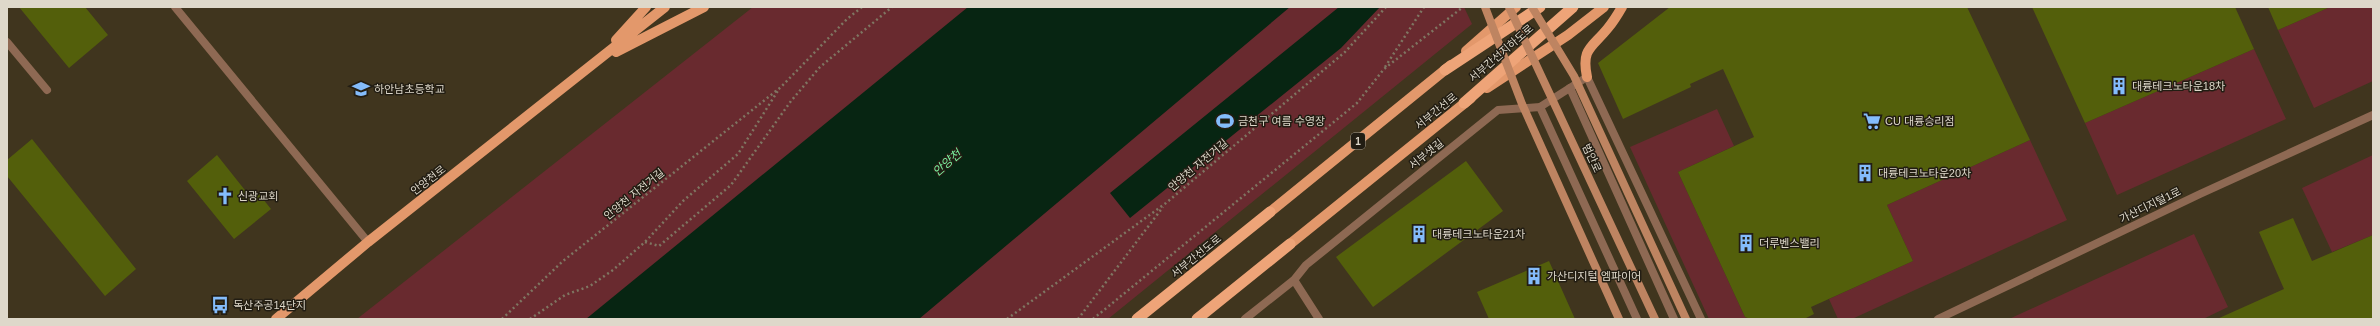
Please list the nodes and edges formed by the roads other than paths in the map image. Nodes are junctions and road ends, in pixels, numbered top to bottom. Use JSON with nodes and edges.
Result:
{"nodes":[{"id":1,"x":175,"y":7,"type":"edge"},
{"id":2,"x":646,"y":7,"type":"edge"},
{"id":3,"x":665,"y":7,"type":"edge"},
{"id":4,"x":704,"y":7,"type":"edge"},
{"id":5,"x":1485,"y":7,"type":"edge"},
{"id":6,"x":1509,"y":7,"type":"edge"},
{"id":7,"x":1516,"y":7,"type":"edge"},
{"id":8,"x":1532,"y":7,"type":"edge"},
{"id":9,"x":1540,"y":7,"type":"edge"},
{"id":10,"x":1573,"y":7,"type":"edge"},
{"id":11,"x":1604,"y":7,"type":"edge"},
{"id":12,"x":1622,"y":7,"type":"edge"},
{"id":13,"x":7,"y":42,"type":"edge"},
{"id":14,"x":596,"y":62,"type":"junction"},
{"id":15,"x":1445,"y":70,"type":"junction"},
{"id":16,"x":1587,"y":77,"type":"junction"},
{"id":17,"x":1570,"y":88,"type":"junction"},
{"id":18,"x":47,"y":90,"type":"dead end"},
{"id":19,"x":1464,"y":103,"type":"junction"},
{"id":20,"x":1540,"y":107,"type":"junction"},
{"id":21,"x":2373,"y":115,"type":"edge"},
{"id":22,"x":1270,"y":212,"type":"joint"},
{"id":23,"x":368,"y":242,"type":"junction"},
{"id":24,"x":1290,"y":244,"type":"joint"},
{"id":25,"x":1294,"y":280,"type":"junction"},
{"id":26,"x":276,"y":319,"type":"edge"},
{"id":27,"x":1137,"y":319,"type":"edge"},
{"id":28,"x":1197,"y":319,"type":"edge"},
{"id":29,"x":1245,"y":319,"type":"edge"},
{"id":30,"x":1319,"y":319,"type":"edge"},
{"id":31,"x":1619,"y":319,"type":"edge"},
{"id":32,"x":1637,"y":319,"type":"edge"},
{"id":33,"x":1655,"y":319,"type":"edge"},
{"id":34,"x":1674,"y":319,"type":"edge"},
{"id":35,"x":1686,"y":319,"type":"edge"},
{"id":36,"x":1701,"y":319,"type":"edge"},
{"id":37,"x":1938,"y":319,"type":"edge"}],
"edges":[{"from":1,"to":23,"type":"street"},
{"from":2,"to":14,"type":"main road"},
{"from":3,"to":14,"type":"main road"},
{"from":4,"to":14,"type":"main road"},
{"from":5,"to":31,"type":"main road","bridge":true},
{"from":6,"to":33,"type":"main road","name":"범안로","bridge":true},
{"from":7,"to":15,"type":"main road","number":"1"},
{"from":8,"to":35,"type":"main road","bridge":true},
{"from":9,"to":15,"type":"highway","name":"서부간선지하도로"},
{"from":10,"to":19,"type":"highway","name":"서부간선지하도로"},
{"from":11,"to":19,"type":"main road","name":"서부간선로"},
{"from":12,"to":16,"type":"main road"},
{"from":13,"to":18,"type":"street"},
{"from":14,"to":23,"type":"main road","name":"안양천로"},
{"from":15,"to":22,"type":"main road","number":"1"},
{"from":16,"to":17,"type":"street","name":"서부샛길"},
{"from":16,"to":36,"type":"street"},
{"from":17,"to":20,"type":"street","name":"서부샛길"},
{"from":17,"to":34,"type":"street"},
{"from":19,"to":24,"type":"main road","name":"서부간선로"},
{"from":20,"to":25,"type":"street","name":"서부샛길"},
{"from":20,"to":32,"type":"street"},
{"from":21,"to":37,"type":"street","name":"가산디지털1로"},
{"from":22,"to":27,"type":"highway","name":"서부간선도로","number":"1"},
{"from":23,"to":26,"type":"main road","name":"안양천로"},
{"from":24,"to":28,"type":"highway"},
{"from":25,"to":29,"type":"street","name":"서부샛길"},
{"from":25,"to":30,"type":"street"}]}
